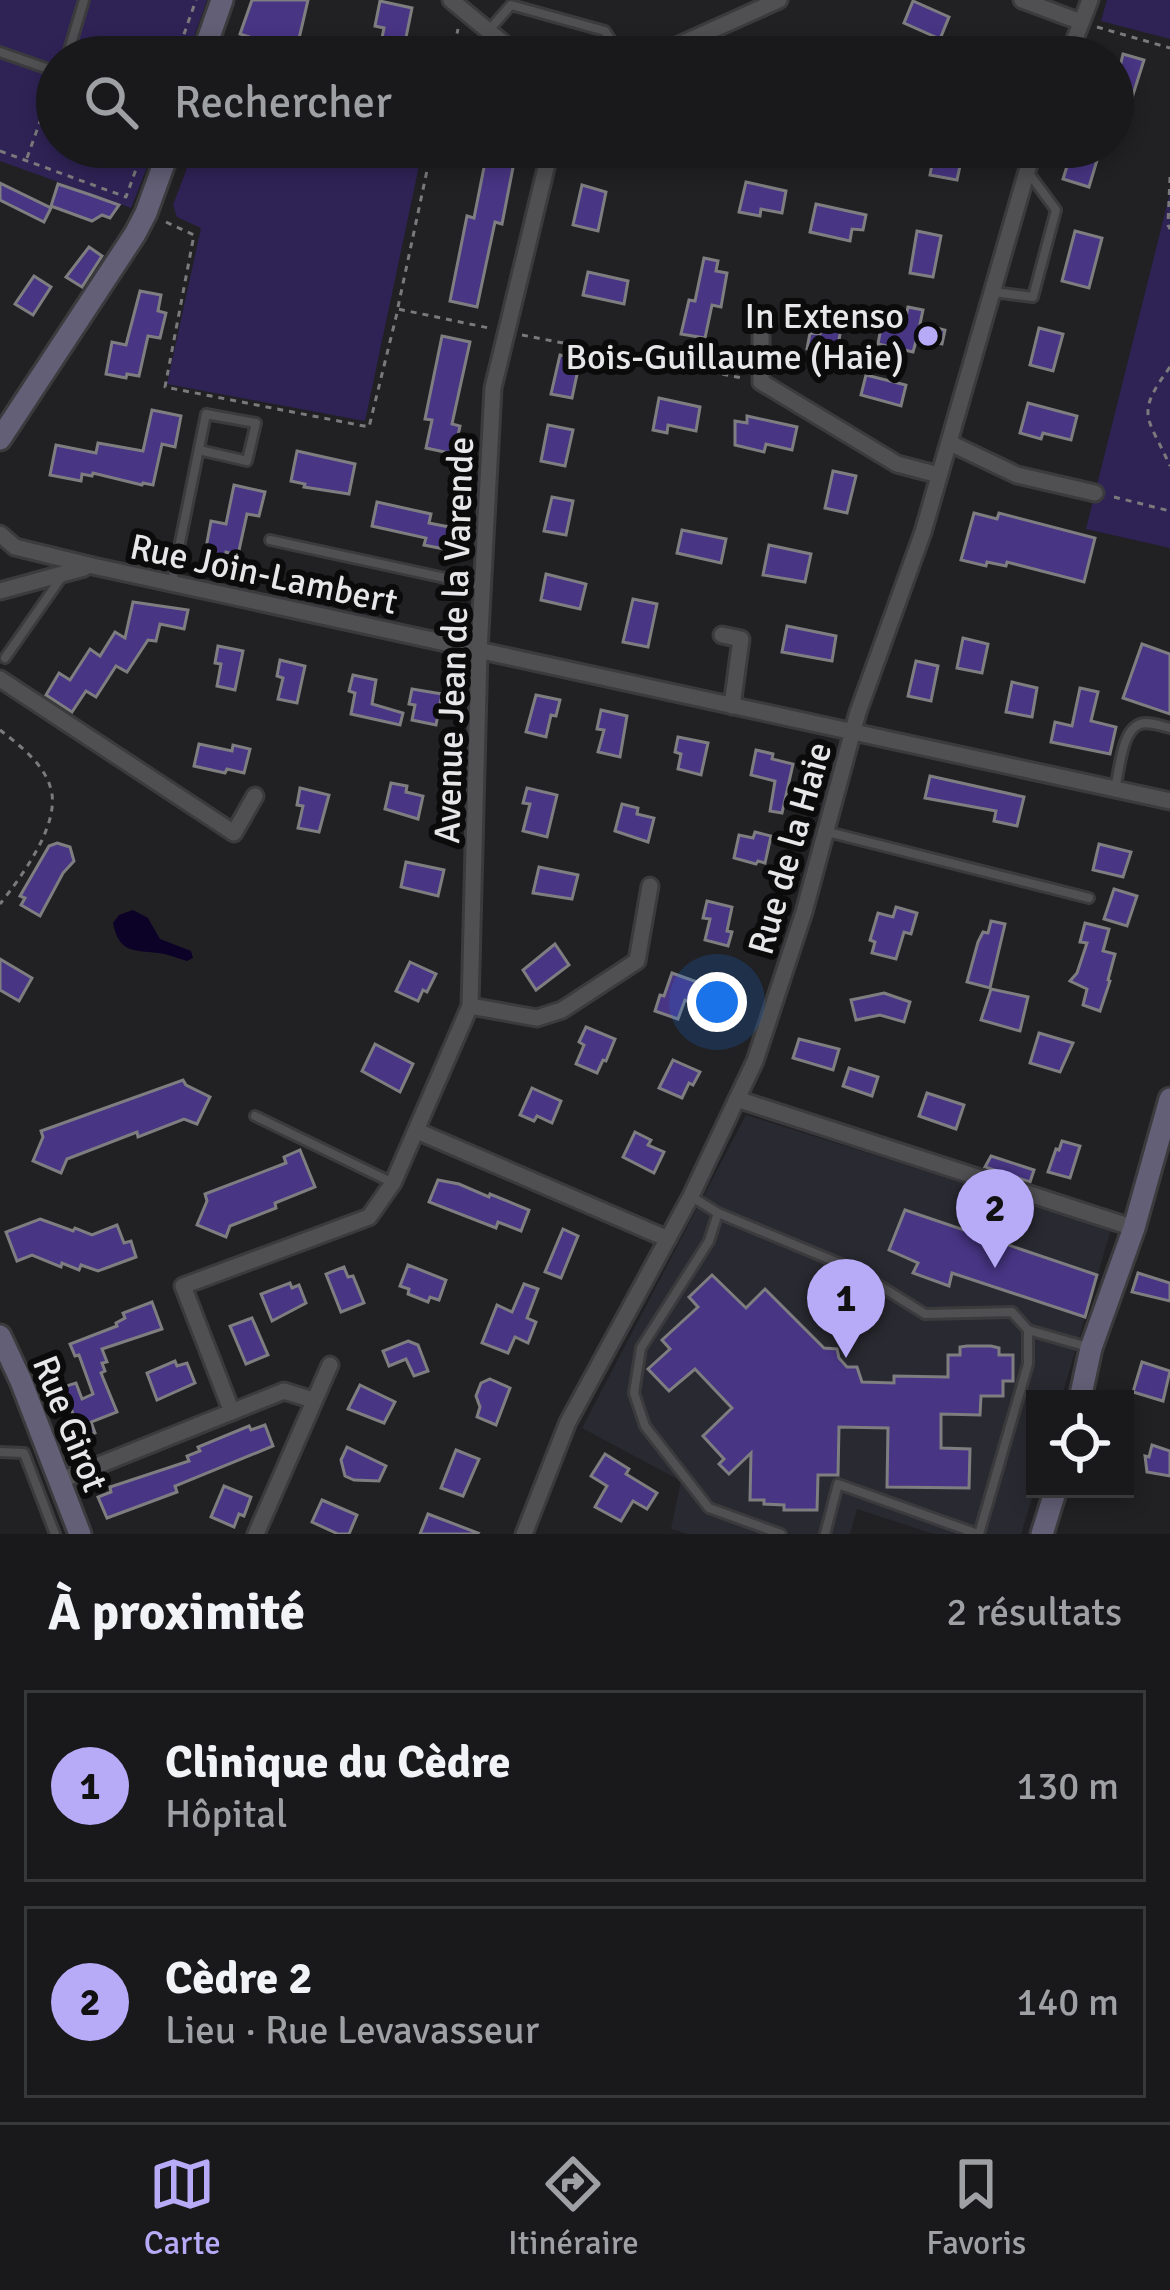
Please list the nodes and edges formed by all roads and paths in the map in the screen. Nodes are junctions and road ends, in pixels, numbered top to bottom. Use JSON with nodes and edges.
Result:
{"nodes":[{"id":1,"x":84,"y":0,"type":"edge"},
{"id":2,"x":196,"y":0,"type":"edge"},
{"id":3,"x":222,"y":0,"type":"edge"},
{"id":4,"x":779,"y":0,"type":"edge"},
{"id":5,"x":1022,"y":0,"type":"edge"},
{"id":6,"x":1090,"y":0,"type":"edge"},
{"id":7,"x":456,"y":5,"type":"edge"},
{"id":8,"x":1081,"y":22,"type":"junction"},
{"id":9,"x":489,"y":30,"type":"junction"},
{"id":10,"x":73,"y":36,"type":"edge"},
{"id":11,"x":183,"y":36,"type":"edge"},
{"id":12,"x":209,"y":36,"type":"edge"},
{"id":13,"x":454,"y":36,"type":"edge"},
{"id":14,"x":496,"y":36,"type":"edge"},
{"id":15,"x":608,"y":36,"type":"edge"},
{"id":16,"x":699,"y":36,"type":"edge"},
{"id":17,"x":1075,"y":36,"type":"edge"},
{"id":18,"x":1129,"y":36,"type":"edge"},
{"id":19,"x":1134,"y":37,"type":"edge"},
{"id":20,"x":1170,"y":48,"type":"edge"},
{"id":21,"x":0,"y":52,"type":"edge"},
{"id":22,"x":36,"y":66,"type":"edge"},
{"id":23,"x":36,"y":133,"type":"edge"},
{"id":24,"x":0,"y":151,"type":"edge"},
{"id":25,"x":26,"y":161,"type":"junction"},
{"id":26,"x":36,"y":164,"type":"edge"},
{"id":27,"x":46,"y":168,"type":"edge"},
{"id":28,"x":136,"y":168,"type":"edge"},
{"id":29,"x":162,"y":168,"type":"edge"},
{"id":30,"x":428,"y":168,"type":"edge"},
{"id":31,"x":547,"y":168,"type":"edge"},
{"id":32,"x":1026,"y":169,"type":"joint"},
{"id":33,"x":1170,"y":177,"type":"edge"},
{"id":34,"x":146,"y":213,"type":"junction"},
{"id":35,"x":1170,"y":229,"type":"edge"},
{"id":36,"x":992,"y":292,"type":"junction"},
{"id":37,"x":398,"y":309,"type":"junction"},
{"id":38,"x":761,"y":319,"type":"dead end"},
{"id":39,"x":506,"y":332,"type":"junction"},
{"id":40,"x":1170,"y":367,"type":"edge"},
{"id":41,"x":761,"y":382,"type":"junction"},
{"id":42,"x":0,"y":439,"type":"edge"},
{"id":43,"x":950,"y":443,"type":"junction"},
{"id":44,"x":199,"y":451,"type":"junction"},
{"id":45,"x":1170,"y":466,"type":"edge"},
{"id":46,"x":939,"y":475,"type":"junction"},
{"id":47,"x":1095,"y":493,"type":"joint"},
{"id":48,"x":1170,"y":511,"type":"edge"},
{"id":49,"x":0,"y":534,"type":"edge"},
{"id":50,"x":270,"y":540,"type":"dead end"},
{"id":51,"x":66,"y":566,"type":"junction"},
{"id":52,"x":172,"y":584,"type":"junction"},
{"id":53,"x":483,"y":586,"type":"junction"},
{"id":54,"x":0,"y":591,"type":"edge"},
{"id":55,"x":722,"y":635,"type":"dead end"},
{"id":56,"x":479,"y":651,"type":"junction"},
{"id":57,"x":5,"y":658,"type":"dead end"},
{"id":58,"x":0,"y":679,"type":"edge"},
{"id":59,"x":732,"y":706,"type":"junction"},
{"id":60,"x":1170,"y":728,"type":"edge"},
{"id":61,"x":0,"y":730,"type":"edge"},
{"id":62,"x":854,"y":732,"type":"junction"},
{"id":63,"x":1115,"y":789,"type":"junction"},
{"id":64,"x":255,"y":796,"type":"dead end"},
{"id":65,"x":1170,"y":801,"type":"edge"},
{"id":66,"x":826,"y":832,"type":"junction"},
{"id":67,"x":650,"y":886,"type":"dead end"},
{"id":68,"x":1089,"y":898,"type":"dead end"},
{"id":69,"x":0,"y":904,"type":"edge"},
{"id":70,"x":470,"y":1006,"type":"junction"},
{"id":71,"x":737,"y":1099,"type":"junction"},
{"id":72,"x":1170,"y":1099,"type":"edge"},
{"id":73,"x":256,"y":1117,"type":"dead end"},
{"id":74,"x":417,"y":1131,"type":"junction"},
{"id":75,"x":393,"y":1183,"type":"junction"},
{"id":76,"x":691,"y":1196,"type":"junction"},
{"id":77,"x":718,"y":1214,"type":"junction"},
{"id":78,"x":1134,"y":1228,"type":"junction"},
{"id":79,"x":668,"y":1239,"type":"junction"},
{"id":80,"x":1028,"y":1330,"type":"junction"},
{"id":81,"x":0,"y":1336,"type":"edge"},
{"id":82,"x":1091,"y":1348,"type":"junction"},
{"id":83,"x":330,"y":1365,"type":"dead end"},
{"id":84,"x":1082,"y":1390,"type":"edge"},
{"id":85,"x":313,"y":1400,"type":"junction"},
{"id":86,"x":232,"y":1412,"type":"junction"},
{"id":87,"x":0,"y":1452,"type":"edge"},
{"id":88,"x":59,"y":1481,"type":"junction"},
{"id":89,"x":1053,"y":1498,"type":"edge"},
{"id":90,"x":55,"y":1534,"type":"edge"},
{"id":91,"x":80,"y":1534,"type":"edge"},
{"id":92,"x":256,"y":1534,"type":"edge"},
{"id":93,"x":524,"y":1534,"type":"edge"},
{"id":94,"x":781,"y":1534,"type":"edge"},
{"id":95,"x":825,"y":1534,"type":"edge"},
{"id":96,"x":978,"y":1534,"type":"edge"},
{"id":97,"x":1042,"y":1534,"type":"edge"}],
"edges":[{"from":1,"to":10,"type":"lane"},
{"from":2,"to":11,"type":"path"},
{"from":3,"to":12,"type":"street"},
{"from":4,"to":16,"type":"street"},
{"from":5,"to":8,"type":"street"},
{"from":6,"to":8,"type":"street"},
{"from":7,"to":9,"type":"street"},
{"from":7,"to":13,"type":"path"},
{"from":8,"to":17,"type":"street"},
{"from":8,"to":18,"type":"path"},
{"from":9,"to":14,"type":"street"},
{"from":9,"to":15,"type":"lane"},
{"from":19,"to":20,"type":"path"},
{"from":21,"to":22,"type":"lane"},
{"from":23,"to":25,"type":"path"},
{"from":24,"to":25,"type":"path"},
{"from":25,"to":26,"type":"path"},
{"from":27,"to":28,"type":"path"},
{"from":29,"to":34,"type":"street"},
{"from":30,"to":37,"type":"path"},
{"from":31,"to":39,"type":"street","name":"Avenue Jean de la Varende"},
{"from":32,"to":36,"type":"street","name":"Rue de la Haie"},
{"from":32,"to":36,"type":"lane"},
{"from":33,"to":35,"type":"path"},
{"from":34,"to":37,"type":"path"},
{"from":34,"to":42,"type":"street"},
{"from":36,"to":43,"type":"street","name":"Rue de la Haie"},
{"from":37,"to":39,"type":"path"},
{"from":38,"to":41,"type":"street"},
{"from":39,"to":41,"type":"path"},
{"from":39,"to":53,"type":"street","name":"Avenue Jean de la Varende"},
{"from":40,"to":45,"type":"path"},
{"from":41,"to":46,"type":"street"},
{"from":43,"to":46,"type":"street","name":"Rue de la Haie"},
{"from":43,"to":47,"type":"street"},
{"from":44,"to":44,"type":"lane"},
{"from":44,"to":52,"type":"lane"},
{"from":46,"to":62,"type":"street","name":"Rue de la Haie"},
{"from":47,"to":48,"type":"path"},
{"from":49,"to":51,"type":"street","name":"Rue Join-Lambert"},
{"from":50,"to":53,"type":"lane"},
{"from":51,"to":52,"type":"street","name":"Rue Join-Lambert"},
{"from":51,"to":54,"type":"street"},
{"from":51,"to":57,"type":"lane"},
{"from":52,"to":56,"type":"street","name":"Rue Join-Lambert"},
{"from":53,"to":56,"type":"street","name":"Avenue Jean de la Varende"},
{"from":55,"to":59,"type":"street"},
{"from":56,"to":59,"type":"street","name":"Rue Join-Lambert"},
{"from":56,"to":70,"type":"street","name":"Avenue Jean de la Varende"},
{"from":58,"to":64,"type":"street"},
{"from":59,"to":62,"type":"street","name":"Rue Join-Lambert"},
{"from":60,"to":63,"type":"lane"},
{"from":61,"to":69,"type":"path"},
{"from":62,"to":63,"type":"street","name":"Rue Join-Lambert"},
{"from":62,"to":66,"type":"street","name":"Rue de la Haie"},
{"from":63,"to":65,"type":"street","name":"Rue Join-Lambert"},
{"from":66,"to":68,"type":"lane"},
{"from":66,"to":71,"type":"street","name":"Rue de la Haie"},
{"from":67,"to":70,"type":"street"},
{"from":70,"to":74,"type":"street","name":"Avenue Jean de la Varende"},
{"from":71,"to":76,"type":"street","name":"Rue de la Haie"},
{"from":71,"to":78,"type":"street"},
{"from":72,"to":78,"type":"street"},
{"from":73,"to":75,"type":"lane"},
{"from":74,"to":75,"type":"street","name":"Avenue Jean de la Varende"},
{"from":74,"to":79,"type":"street"},
{"from":75,"to":86,"type":"street"},
{"from":76,"to":77,"type":"lane"},
{"from":76,"to":79,"type":"street","name":"Rue de la Haie"},
{"from":77,"to":80,"type":"lane"},
{"from":77,"to":94,"type":"lane"},
{"from":78,"to":82,"type":"street"},
{"from":79,"to":93,"type":"street","name":"Rue de la Haie"},
{"from":80,"to":82,"type":"lane"},
{"from":80,"to":96,"type":"lane"},
{"from":81,"to":88,"type":"street","name":"Rue Girot"},
{"from":82,"to":84,"type":"street"},
{"from":83,"to":85,"type":"street"},
{"from":85,"to":86,"type":"street"},
{"from":85,"to":92,"type":"street"},
{"from":86,"to":88,"type":"street"},
{"from":87,"to":90,"type":"lane"},
{"from":88,"to":91,"type":"street","name":"Rue Girot"},
{"from":89,"to":97,"type":"street"},
{"from":95,"to":96,"type":"lane"}]}
